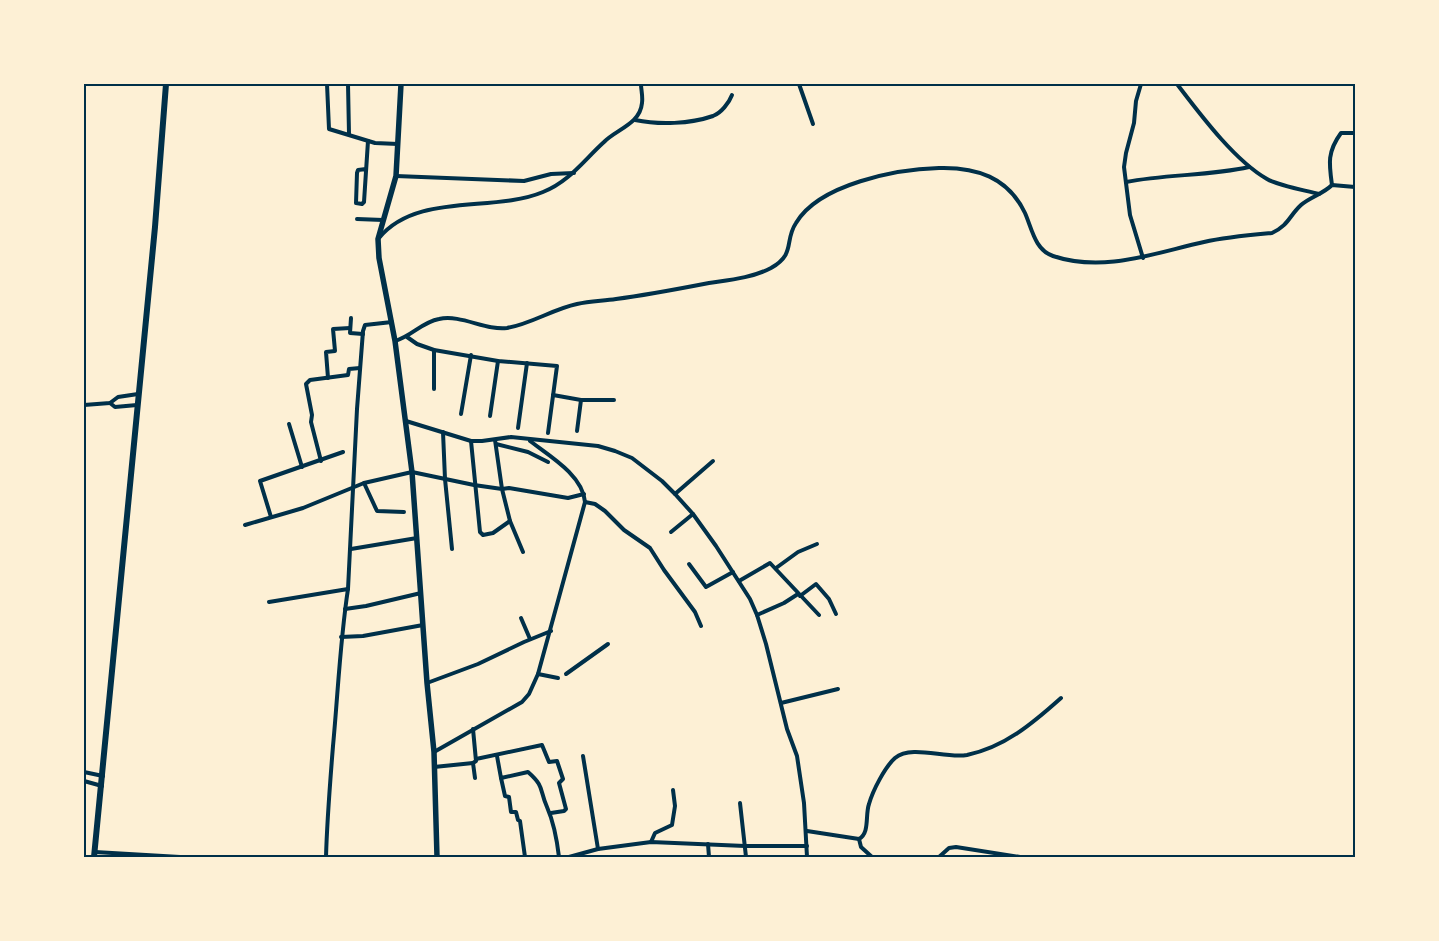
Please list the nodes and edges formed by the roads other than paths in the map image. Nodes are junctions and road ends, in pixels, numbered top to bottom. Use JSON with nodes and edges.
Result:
{"nodes":[{"id":1,"x":166,"y":84,"type":"edge"},
{"id":2,"x":327,"y":84,"type":"edge"},
{"id":3,"x":348,"y":84,"type":"edge"},
{"id":4,"x":402,"y":84,"type":"edge"},
{"id":5,"x":641,"y":84,"type":"edge"},
{"id":6,"x":799,"y":84,"type":"edge"},
{"id":7,"x":1141,"y":84,"type":"edge"},
{"id":8,"x":1177,"y":84,"type":"edge"},
{"id":9,"x":732,"y":95,"type":"dead end"},
{"id":10,"x":634,"y":120,"type":"junction"},
{"id":11,"x":813,"y":124,"type":"dead end"},
{"id":12,"x":1355,"y":133,"type":"edge"},
{"id":13,"x":349,"y":134,"type":"junction"},
{"id":14,"x":368,"y":141,"type":"junction"},
{"id":15,"x":398,"y":144,"type":"junction"},
{"id":16,"x":1249,"y":167,"type":"junction"},
{"id":17,"x":366,"y":169,"type":"junction"},
{"id":18,"x":574,"y":173,"type":"junction"},
{"id":19,"x":396,"y":176,"type":"junction"},
{"id":20,"x":1126,"y":182,"type":"junction"},
{"id":21,"x":1332,"y":185,"type":"junction"},
{"id":22,"x":1355,"y":187,"type":"edge"},
{"id":23,"x":1319,"y":194,"type":"junction"},
{"id":24,"x":357,"y":220,"type":"dead end"},
{"id":25,"x":384,"y":220,"type":"junction"},
{"id":26,"x":378,"y":239,"type":"junction"},
{"id":27,"x":1143,"y":258,"type":"junction"},
{"id":28,"x":351,"y":318,"type":"dead end"},
{"id":29,"x":392,"y":322,"type":"junction"},
{"id":30,"x":350,"y":328,"type":"junction"},
{"id":31,"x":363,"y":334,"type":"junction"},
{"id":32,"x":407,"y":337,"type":"junction"},
{"id":33,"x":395,"y":341,"type":"junction"},
{"id":34,"x":434,"y":350,"type":"junction"},
{"id":35,"x":472,"y":355,"type":"junction"},
{"id":36,"x":498,"y":361,"type":"junction"},
{"id":37,"x":527,"y":363,"type":"junction"},
{"id":38,"x":360,"y":368,"type":"junction"},
{"id":39,"x":328,"y":378,"type":"junction"},
{"id":40,"x":434,"y":389,"type":"dead end"},
{"id":41,"x":138,"y":394,"type":"junction"},
{"id":42,"x":553,"y":395,"type":"junction"},
{"id":43,"x":581,"y":400,"type":"junction"},
{"id":44,"x":614,"y":400,"type":"dead end"},
{"id":45,"x":110,"y":402,"type":"junction"},
{"id":46,"x":137,"y":405,"type":"junction"},
{"id":47,"x":84,"y":406,"type":"edge"},
{"id":48,"x":461,"y":414,"type":"dead end"},
{"id":49,"x":490,"y":416,"type":"dead end"},
{"id":50,"x":406,"y":422,"type":"junction"},
{"id":51,"x":289,"y":424,"type":"dead end"},
{"id":52,"x":518,"y":428,"type":"dead end"},
{"id":53,"x":577,"y":431,"type":"dead end"},
{"id":54,"x":444,"y":432,"type":"junction"},
{"id":55,"x":548,"y":433,"type":"dead end"},
{"id":56,"x":529,"y":440,"type":"junction"},
{"id":57,"x":471,"y":441,"type":"junction"},
{"id":58,"x":495,"y":442,"type":"junction"},
{"id":59,"x":343,"y":452,"type":"dead end"},
{"id":60,"x":321,"y":461,"type":"junction"},
{"id":61,"x":713,"y":461,"type":"dead end"},
{"id":62,"x":548,"y":462,"type":"dead end"},
{"id":63,"x":302,"y":467,"type":"junction"},
{"id":64,"x":412,"y":472,"type":"junction"},
{"id":65,"x":445,"y":479,"type":"junction"},
{"id":66,"x":364,"y":483,"type":"junction"},
{"id":67,"x":474,"y":485,"type":"junction"},
{"id":68,"x":354,"y":487,"type":"junction"},
{"id":69,"x":502,"y":489,"type":"junction"},
{"id":70,"x":584,"y":494,"type":"junction"},
{"id":71,"x":675,"y":494,"type":"junction"},
{"id":72,"x":585,"y":502,"type":"junction"},
{"id":73,"x":404,"y":512,"type":"dead end"},
{"id":74,"x":693,"y":514,"type":"junction"},
{"id":75,"x":271,"y":517,"type":"junction"},
{"id":76,"x":510,"y":521,"type":"junction"},
{"id":77,"x":245,"y":525,"type":"dead end"},
{"id":78,"x":671,"y":532,"type":"dead end"},
{"id":79,"x":417,"y":538,"type":"junction"},
{"id":80,"x":817,"y":544,"type":"dead end"},
{"id":81,"x":352,"y":549,"type":"junction"},
{"id":82,"x":452,"y":550,"type":"dead end"},
{"id":83,"x":524,"y":552,"type":"dead end"},
{"id":84,"x":689,"y":564,"type":"dead end"},
{"id":85,"x":776,"y":568,"type":"junction"},
{"id":86,"x":733,"y":572,"type":"junction"},
{"id":87,"x":739,"y":582,"type":"junction"},
{"id":88,"x":348,"y":588,"type":"junction"},
{"id":89,"x":421,"y":593,"type":"junction"},
{"id":90,"x":799,"y":595,"type":"junction"},
{"id":91,"x":269,"y":602,"type":"dead end"},
{"id":92,"x":345,"y":609,"type":"junction"},
{"id":93,"x":836,"y":614,"type":"dead end"},
{"id":94,"x":757,"y":615,"type":"junction"},
{"id":95,"x":819,"y":615,"type":"dead end"},
{"id":96,"x":521,"y":618,"type":"dead end"},
{"id":97,"x":424,"y":625,"type":"junction"},
{"id":98,"x":701,"y":626,"type":"dead end"},
{"id":99,"x":551,"y":631,"type":"junction"},
{"id":100,"x":341,"y":636,"type":"junction"},
{"id":101,"x":530,"y":639,"type":"junction"},
{"id":102,"x":608,"y":644,"type":"dead end"},
{"id":103,"x":538,"y":674,"type":"junction"},
{"id":104,"x":566,"y":674,"type":"dead end"},
{"id":105,"x":558,"y":678,"type":"dead end"},
{"id":106,"x":427,"y":683,"type":"junction"},
{"id":107,"x":838,"y":689,"type":"dead end"},
{"id":108,"x":1061,"y":698,"type":"dead end"},
{"id":109,"x":781,"y":703,"type":"junction"},
{"id":110,"x":473,"y":729,"type":"junction"},
{"id":111,"x":434,"y":752,"type":"junction"},
{"id":112,"x":497,"y":756,"type":"junction"},
{"id":113,"x":582,"y":756,"type":"dead end"},
{"id":114,"x":474,"y":761,"type":"junction"},
{"id":115,"x":434,"y":768,"type":"junction"},
{"id":116,"x":84,"y":772,"type":"edge"},
{"id":117,"x":103,"y":776,"type":"junction"},
{"id":118,"x":475,"y":778,"type":"dead end"},
{"id":119,"x":501,"y":778,"type":"junction"},
{"id":120,"x":84,"y":781,"type":"edge"},
{"id":121,"x":102,"y":786,"type":"junction"},
{"id":122,"x":673,"y":790,"type":"dead end"},
{"id":123,"x":740,"y":803,"type":"dead end"},
{"id":124,"x":551,"y":813,"type":"junction"},
{"id":125,"x":807,"y":831,"type":"junction"},
{"id":126,"x":859,"y":839,"type":"junction"},
{"id":127,"x":651,"y":842,"type":"junction"},
{"id":128,"x":708,"y":844,"type":"junction"},
{"id":129,"x":745,"y":846,"type":"junction"},
{"id":130,"x":806,"y":846,"type":"junction"},
{"id":131,"x":598,"y":849,"type":"junction"},
{"id":132,"x":94,"y":855,"type":"edge"},
{"id":133,"x":180,"y":857,"type":"edge"},
{"id":134,"x":326,"y":857,"type":"edge"},
{"id":135,"x":437,"y":857,"type":"edge"},
{"id":136,"x":525,"y":857,"type":"edge"},
{"id":137,"x":559,"y":857,"type":"edge"},
{"id":138,"x":569,"y":857,"type":"edge"},
{"id":139,"x":709,"y":857,"type":"edge"},
{"id":140,"x":746,"y":857,"type":"edge"},
{"id":141,"x":807,"y":857,"type":"edge"},
{"id":142,"x":872,"y":857,"type":"edge"},
{"id":143,"x":939,"y":857,"type":"edge"},
{"id":144,"x":1020,"y":857,"type":"edge"}],
"edges":[{"from":1,"to":41,"type":"main road"},
{"from":2,"to":13,"type":"street"},
{"from":3,"to":13,"type":"street"},
{"from":4,"to":15,"type":"main road"},
{"from":5,"to":10,"type":"street"},
{"from":6,"to":11,"type":"street"},
{"from":7,"to":20,"type":"street"},
{"from":8,"to":16,"type":"street"},
{"from":9,"to":10,"type":"street"},
{"from":10,"to":18,"type":"street"},
{"from":12,"to":21,"type":"street"},
{"from":13,"to":14,"type":"street"},
{"from":14,"to":15,"type":"street"},
{"from":14,"to":17,"type":"street"},
{"from":15,"to":19,"type":"main road"},
{"from":16,"to":20,"type":"street"},
{"from":16,"to":23,"type":"street"},
{"from":17,"to":17,"type":"street"},
{"from":18,"to":19,"type":"street"},
{"from":18,"to":26,"type":"street"},
{"from":19,"to":25,"type":"main road"},
{"from":20,"to":27,"type":"street"},
{"from":21,"to":22,"type":"street"},
{"from":21,"to":23,"type":"street"},
{"from":23,"to":27,"type":"street"},
{"from":24,"to":25,"type":"street"},
{"from":25,"to":26,"type":"main road"},
{"from":26,"to":29,"type":"main road"},
{"from":27,"to":32,"type":"street"},
{"from":28,"to":30,"type":"street"},
{"from":29,"to":31,"type":"street"},
{"from":29,"to":33,"type":"main road"},
{"from":30,"to":31,"type":"street"},
{"from":30,"to":39,"type":"street"},
{"from":31,"to":38,"type":"street"},
{"from":32,"to":33,"type":"street"},
{"from":32,"to":34,"type":"street"},
{"from":33,"to":50,"type":"main road"},
{"from":34,"to":35,"type":"street"},
{"from":34,"to":40,"type":"street"},
{"from":35,"to":36,"type":"street"},
{"from":35,"to":48,"type":"street"},
{"from":36,"to":37,"type":"street"},
{"from":36,"to":49,"type":"street"},
{"from":37,"to":42,"type":"street"},
{"from":37,"to":52,"type":"street"},
{"from":38,"to":39,"type":"street"},
{"from":38,"to":68,"type":"street"},
{"from":39,"to":60,"type":"street"},
{"from":41,"to":45,"type":"street"},
{"from":41,"to":46,"type":"main road"},
{"from":42,"to":43,"type":"street"},
{"from":42,"to":55,"type":"street"},
{"from":43,"to":44,"type":"street"},
{"from":43,"to":53,"type":"street"},
{"from":45,"to":46,"type":"street"},
{"from":45,"to":47,"type":"street"},
{"from":46,"to":117,"type":"main road"},
{"from":50,"to":54,"type":"street"},
{"from":50,"to":64,"type":"main road"},
{"from":51,"to":63,"type":"street"},
{"from":54,"to":57,"type":"street"},
{"from":54,"to":65,"type":"street"},
{"from":56,"to":58,"type":"street"},
{"from":56,"to":70,"type":"street"},
{"from":56,"to":71,"type":"street"},
{"from":57,"to":58,"type":"street"},
{"from":57,"to":67,"type":"street"},
{"from":58,"to":62,"type":"street"},
{"from":58,"to":69,"type":"street"},
{"from":59,"to":60,"type":"street"},
{"from":60,"to":63,"type":"street"},
{"from":61,"to":71,"type":"street"},
{"from":63,"to":75,"type":"street"},
{"from":64,"to":65,"type":"street"},
{"from":64,"to":66,"type":"street"},
{"from":64,"to":79,"type":"main road"},
{"from":65,"to":67,"type":"street"},
{"from":65,"to":82,"type":"street"},
{"from":66,"to":68,"type":"street"},
{"from":66,"to":73,"type":"street"},
{"from":67,"to":69,"type":"street"},
{"from":67,"to":76,"type":"street"},
{"from":68,"to":75,"type":"street"},
{"from":68,"to":81,"type":"street"},
{"from":69,"to":70,"type":"street"},
{"from":69,"to":76,"type":"street"},
{"from":70,"to":72,"type":"street"},
{"from":71,"to":74,"type":"street"},
{"from":72,"to":98,"type":"street"},
{"from":72,"to":99,"type":"street"},
{"from":74,"to":78,"type":"street"},
{"from":74,"to":86,"type":"street"},
{"from":75,"to":77,"type":"street"},
{"from":76,"to":83,"type":"street"},
{"from":79,"to":81,"type":"street"},
{"from":79,"to":89,"type":"main road"},
{"from":80,"to":85,"type":"street"},
{"from":81,"to":88,"type":"street"},
{"from":84,"to":86,"type":"street"},
{"from":85,"to":87,"type":"street"},
{"from":85,"to":90,"type":"street"},
{"from":86,"to":87,"type":"street"},
{"from":87,"to":94,"type":"street"},
{"from":88,"to":91,"type":"street"},
{"from":88,"to":92,"type":"street"},
{"from":89,"to":92,"type":"street"},
{"from":89,"to":97,"type":"main road"},
{"from":90,"to":93,"type":"street"},
{"from":90,"to":94,"type":"street"},
{"from":90,"to":95,"type":"street"},
{"from":92,"to":100,"type":"street"},
{"from":94,"to":109,"type":"street"},
{"from":96,"to":101,"type":"street"},
{"from":97,"to":100,"type":"street"},
{"from":97,"to":106,"type":"main road"},
{"from":99,"to":101,"type":"street"},
{"from":99,"to":103,"type":"street"},
{"from":100,"to":134,"type":"street"},
{"from":101,"to":106,"type":"street"},
{"from":102,"to":104,"type":"street"},
{"from":103,"to":105,"type":"street"},
{"from":103,"to":110,"type":"street"},
{"from":106,"to":111,"type":"main road"},
{"from":107,"to":109,"type":"street"},
{"from":108,"to":126,"type":"street"},
{"from":109,"to":125,"type":"street"},
{"from":110,"to":111,"type":"street"},
{"from":110,"to":114,"type":"street"},
{"from":111,"to":115,"type":"main road"},
{"from":112,"to":114,"type":"street"},
{"from":112,"to":119,"type":"street"},
{"from":112,"to":124,"type":"street"},
{"from":113,"to":131,"type":"street"},
{"from":114,"to":115,"type":"street"},
{"from":114,"to":118,"type":"street"},
{"from":115,"to":135,"type":"main road"},
{"from":116,"to":117,"type":"street"},
{"from":117,"to":121,"type":"main road"},
{"from":119,"to":124,"type":"street"},
{"from":119,"to":136,"type":"street"},
{"from":120,"to":121,"type":"street"},
{"from":121,"to":132,"type":"main road"},
{"from":122,"to":127,"type":"street"},
{"from":123,"to":129,"type":"street"},
{"from":124,"to":137,"type":"street"},
{"from":125,"to":126,"type":"street"},
{"from":125,"to":130,"type":"street"},
{"from":126,"to":142,"type":"street"},
{"from":127,"to":128,"type":"street"},
{"from":127,"to":131,"type":"street"},
{"from":128,"to":129,"type":"street"},
{"from":128,"to":139,"type":"street"},
{"from":129,"to":130,"type":"street"},
{"from":129,"to":140,"type":"street"},
{"from":130,"to":141,"type":"street"},
{"from":131,"to":138,"type":"street"},
{"from":132,"to":133,"type":"street"},
{"from":143,"to":144,"type":"street"}]}
